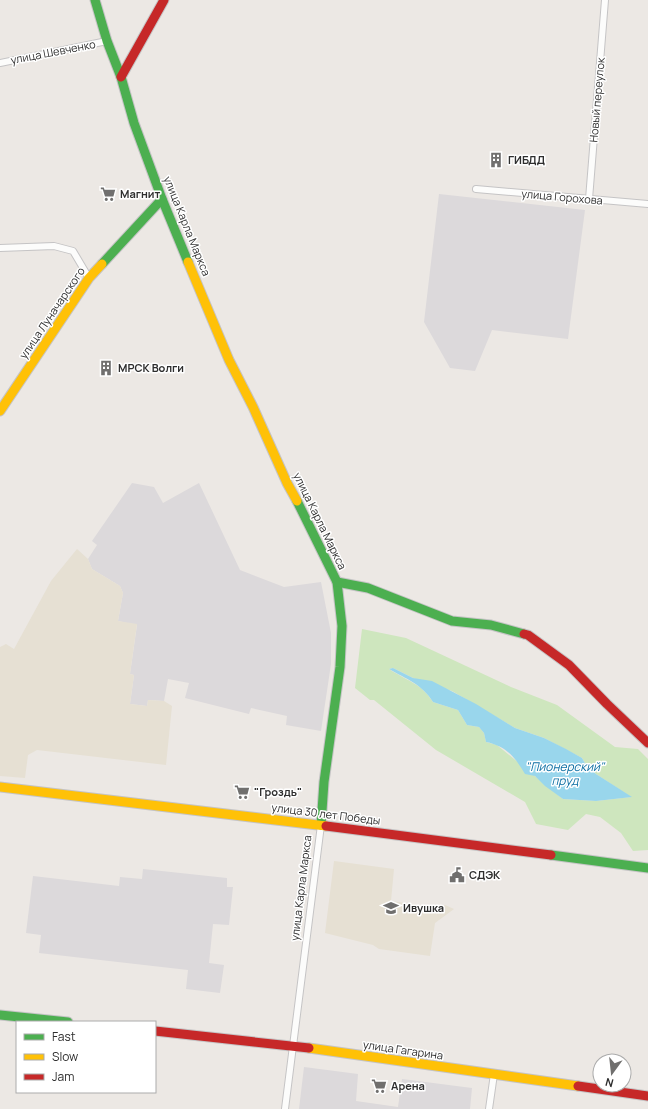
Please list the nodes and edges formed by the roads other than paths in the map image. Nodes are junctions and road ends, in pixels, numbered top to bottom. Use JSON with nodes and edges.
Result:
{"nodes":[{"id":1,"x":95,"y":0,"type":"edge"},
{"id":2,"x":164,"y":0,"type":"edge"},
{"id":3,"x":605,"y":0,"type":"edge"},
{"id":4,"x":107,"y":41,"type":"junction"},
{"id":5,"x":0,"y":63,"type":"edge"},
{"id":6,"x":121,"y":78,"type":"junction"},
{"id":7,"x":476,"y":189,"type":"dead end"},
{"id":8,"x":162,"y":199,"type":"junction"},
{"id":9,"x":589,"y":199,"type":"junction"},
{"id":10,"x":648,"y":204,"type":"edge"},
{"id":11,"x":0,"y":248,"type":"edge"},
{"id":12,"x":89,"y":278,"type":"junction"},
{"id":13,"x":0,"y":411,"type":"edge"},
{"id":14,"x":337,"y":582,"type":"junction"},
{"id":15,"x":648,"y":743,"type":"edge"},
{"id":16,"x":0,"y":787,"type":"edge"},
{"id":17,"x":321,"y":825,"type":"junction"},
{"id":18,"x":648,"y":868,"type":"edge"},
{"id":19,"x":0,"y":1015,"type":"edge"},
{"id":20,"x":58,"y":1021,"type":"edge"},
{"id":21,"x":156,"y":1031,"type":"edge"},
{"id":22,"x":293,"y":1046,"type":"junction"},
{"id":23,"x":494,"y":1074,"type":"junction"},
{"id":24,"x":648,"y":1096,"type":"edge"},
{"id":25,"x":285,"y":1109,"type":"edge"},
{"id":26,"x":489,"y":1109,"type":"edge"}],
"edges":[{"from":1,"to":4,"type":"street","name":"улица Карла Маркса"},
{"from":2,"to":6,"type":"street"},
{"from":3,"to":9,"type":"street","name":"Новый переулок"},
{"from":4,"to":5,"type":"street","name":"улица Шевченко"},
{"from":4,"to":6,"type":"street","name":"улица Карла Маркса"},
{"from":6,"to":8,"type":"street","name":"улица Карла Маркса"},
{"from":7,"to":9,"type":"street","name":"улица Горохова"},
{"from":8,"to":12,"type":"street","name":"улица Луначарского"},
{"from":8,"to":14,"type":"street","name":"улица Карла Маркса"},
{"from":9,"to":10,"type":"street","name":"улица Горохова"},
{"from":11,"to":12,"type":"street"},
{"from":12,"to":13,"type":"street","name":"улица Луначарского"},
{"from":14,"to":15,"type":"street"},
{"from":14,"to":17,"type":"street","name":"улица Карла Маркса"},
{"from":16,"to":17,"type":"street","name":"улица 30 лет Победы"},
{"from":17,"to":18,"type":"street","name":"улица 30 лет Победы"},
{"from":17,"to":22,"type":"street","name":"улица Карла Маркса"},
{"from":19,"to":20,"type":"street"},
{"from":21,"to":22,"type":"street","name":"улица Гагарина"},
{"from":22,"to":23,"type":"street","name":"улица Гагарина"},
{"from":22,"to":25,"type":"street","name":"улица Карла Маркса"},
{"from":23,"to":24,"type":"street","name":"улица Гагарина"},
{"from":23,"to":26,"type":"street"}]}
